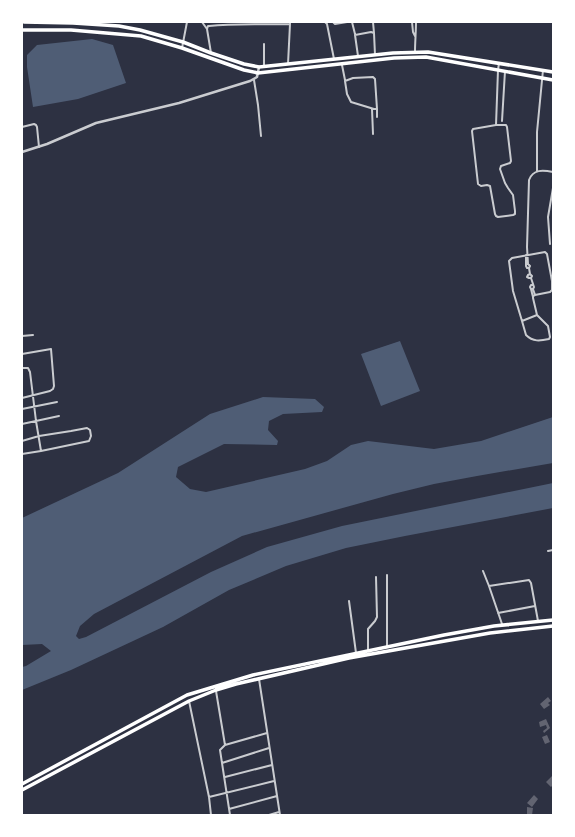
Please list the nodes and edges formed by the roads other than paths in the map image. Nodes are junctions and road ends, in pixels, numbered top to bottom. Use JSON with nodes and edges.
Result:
{"nodes":[{"id":1,"x":24,"y":22,"type":"edge"},
{"id":2,"x":187,"y":22,"type":"edge"},
{"id":3,"x":202,"y":22,"type":"edge"},
{"id":4,"x":325,"y":22,"type":"edge"},
{"id":5,"x":333,"y":22,"type":"edge"},
{"id":6,"x":347,"y":22,"type":"edge"},
{"id":7,"x":352,"y":22,"type":"edge"},
{"id":8,"x":373,"y":22,"type":"edge"},
{"id":9,"x":412,"y":22,"type":"edge"},
{"id":10,"x":416,"y":22,"type":"edge"},
{"id":11,"x":257,"y":23,"type":"edge"},
{"id":12,"x":290,"y":23,"type":"edge"},
{"id":13,"x":109,"y":24,"type":"edge"},
{"id":14,"x":207,"y":29,"type":"junction"},
{"id":15,"x":22,"y":30,"type":"edge"},
{"id":16,"x":374,"y":33,"type":"junction"},
{"id":17,"x":355,"y":35,"type":"junction"},
{"id":18,"x":415,"y":36,"type":"junction"},
{"id":19,"x":183,"y":42,"type":"junction"},
{"id":20,"x":264,"y":44,"type":"dead end"},
{"id":21,"x":182,"y":48,"type":"junction"},
{"id":22,"x":414,"y":52,"type":"junction"},
{"id":23,"x":211,"y":53,"type":"junction"},
{"id":24,"x":375,"y":55,"type":"junction"},
{"id":25,"x":358,"y":56,"type":"junction"},
{"id":26,"x":334,"y":59,"type":"junction"},
{"id":27,"x":499,"y":63,"type":"junction"},
{"id":28,"x":288,"y":64,"type":"junction"},
{"id":29,"x":342,"y":64,"type":"junction"},
{"id":30,"x":259,"y":67,"type":"junction"},
{"id":31,"x":264,"y":67,"type":"junction"},
{"id":32,"x":498,"y":70,"type":"junction"},
{"id":33,"x":544,"y":70,"type":"junction"},
{"id":34,"x":505,"y":71,"type":"junction"},
{"id":35,"x":553,"y":72,"type":"edge"},
{"id":36,"x":258,"y":73,"type":"junction"},
{"id":37,"x":542,"y":78,"type":"junction"},
{"id":38,"x":254,"y":80,"type":"junction"},
{"id":39,"x":553,"y":80,"type":"edge"},
{"id":40,"x":345,"y":81,"type":"junction"},
{"id":41,"x":377,"y":108,"type":"junction"},
{"id":42,"x":372,"y":109,"type":"junction"},
{"id":43,"x":377,"y":118,"type":"dead end"},
{"id":44,"x":502,"y":121,"type":"dead end"},
{"id":45,"x":496,"y":124,"type":"junction"},
{"id":46,"x":22,"y":127,"type":"edge"},
{"id":47,"x":373,"y":134,"type":"dead end"},
{"id":48,"x":261,"y":136,"type":"dead end"},
{"id":49,"x":39,"y":147,"type":"junction"},
{"id":50,"x":22,"y":152,"type":"edge"},
{"id":51,"x":537,"y":171,"type":"junction"},
{"id":52,"x":553,"y":172,"type":"edge"},
{"id":53,"x":553,"y":188,"type":"edge"},
{"id":54,"x":550,"y":244,"type":"dead end"},
{"id":55,"x":526,"y":255,"type":"junction"},
{"id":56,"x":534,"y":296,"type":"junction"},
{"id":57,"x":537,"y":315,"type":"junction"},
{"id":58,"x":522,"y":321,"type":"junction"},
{"id":59,"x":33,"y":335,"type":"dead end"},
{"id":60,"x":22,"y":336,"type":"edge"},
{"id":61,"x":22,"y":354,"type":"edge"},
{"id":62,"x":22,"y":368,"type":"edge"},
{"id":63,"x":33,"y":396,"type":"junction"},
{"id":64,"x":22,"y":398,"type":"edge"},
{"id":65,"x":57,"y":402,"type":"dead end"},
{"id":66,"x":34,"y":407,"type":"junction"},
{"id":67,"x":22,"y":409,"type":"edge"},
{"id":68,"x":59,"y":416,"type":"dead end"},
{"id":69,"x":36,"y":421,"type":"junction"},
{"id":70,"x":22,"y":424,"type":"edge"},
{"id":71,"x":39,"y":436,"type":"junction"},
{"id":72,"x":22,"y":441,"type":"edge"},
{"id":73,"x":42,"y":451,"type":"junction"},
{"id":74,"x":22,"y":454,"type":"edge"},
{"id":75,"x":553,"y":550,"type":"edge"},
{"id":76,"x":548,"y":551,"type":"dead end"},
{"id":77,"x":483,"y":571,"type":"dead end"},
{"id":78,"x":387,"y":575,"type":"dead end"},
{"id":79,"x":376,"y":577,"type":"dead end"},
{"id":80,"x":489,"y":586,"type":"junction"},
{"id":81,"x":349,"y":601,"type":"dead end"},
{"id":82,"x":536,"y":606,"type":"junction"},
{"id":83,"x":498,"y":613,"type":"junction"},
{"id":84,"x":553,"y":620,"type":"edge"},
{"id":85,"x":538,"y":621,"type":"junction"},
{"id":86,"x":502,"y":625,"type":"junction"},
{"id":87,"x":494,"y":626,"type":"junction"},
{"id":88,"x":553,"y":626,"type":"edge"},
{"id":89,"x":494,"y":632,"type":"junction"},
{"id":90,"x":387,"y":647,"type":"junction"},
{"id":91,"x":368,"y":651,"type":"junction"},
{"id":92,"x":356,"y":654,"type":"junction"},
{"id":93,"x":259,"y":679,"type":"junction"},
{"id":94,"x":216,"y":690,"type":"junction"},
{"id":95,"x":189,"y":701,"type":"junction"},
{"id":96,"x":267,"y":733,"type":"junction"},
{"id":97,"x":225,"y":745,"type":"junction"},
{"id":98,"x":269,"y":748,"type":"junction"},
{"id":99,"x":222,"y":763,"type":"junction"},
{"id":100,"x":272,"y":765,"type":"junction"},
{"id":101,"x":35,"y":777,"type":"junction"},
{"id":102,"x":224,"y":777,"type":"junction"},
{"id":103,"x":274,"y":781,"type":"junction"},
{"id":104,"x":38,"y":782,"type":"junction"},
{"id":105,"x":22,"y":784,"type":"edge"},
{"id":106,"x":22,"y":790,"type":"edge"},
{"id":107,"x":227,"y":793,"type":"junction"},
{"id":108,"x":277,"y":796,"type":"junction"},
{"id":109,"x":209,"y":797,"type":"junction"},
{"id":110,"x":229,"y":809,"type":"junction"},
{"id":111,"x":280,"y":813,"type":"edge"},
{"id":112,"x":211,"y":815,"type":"edge"},
{"id":113,"x":230,"y":815,"type":"edge"},
{"id":114,"x":269,"y":815,"type":"edge"}],
"edges":[{"from":1,"to":13,"type":"main road"},
{"from":2,"to":19,"type":"street"},
{"from":3,"to":14,"type":"street"},
{"from":4,"to":26,"type":"street"},
{"from":5,"to":6,"type":"street"},
{"from":7,"to":17,"type":"street"},
{"from":8,"to":16,"type":"street"},
{"from":9,"to":18,"type":"street"},
{"from":10,"to":18,"type":"street"},
{"from":11,"to":12,"type":"street"},
{"from":11,"to":14,"type":"street"},
{"from":12,"to":28,"type":"street"},
{"from":13,"to":19,"type":"main road"},
{"from":14,"to":23,"type":"street"},
{"from":15,"to":21,"type":"main road"},
{"from":16,"to":17,"type":"street"},
{"from":16,"to":24,"type":"street"},
{"from":17,"to":25,"type":"street"},
{"from":18,"to":22,"type":"street"},
{"from":19,"to":21,"type":"street"},
{"from":19,"to":23,"type":"main road"},
{"from":20,"to":31,"type":"street"},
{"from":21,"to":36,"type":"main road"},
{"from":22,"to":24,"type":"main road"},
{"from":22,"to":27,"type":"main road"},
{"from":23,"to":30,"type":"main road"},
{"from":24,"to":25,"type":"main road"},
{"from":25,"to":26,"type":"main road"},
{"from":26,"to":28,"type":"main road"},
{"from":27,"to":32,"type":"street"},
{"from":27,"to":33,"type":"main road"},
{"from":28,"to":31,"type":"main road"},
{"from":29,"to":32,"type":"main road"},
{"from":29,"to":36,"type":"main road"},
{"from":29,"to":40,"type":"street"},
{"from":30,"to":31,"type":"main road"},
{"from":30,"to":36,"type":"street"},
{"from":32,"to":34,"type":"main road"},
{"from":32,"to":45,"type":"street"},
{"from":33,"to":35,"type":"main road"},
{"from":33,"to":37,"type":"street"},
{"from":34,"to":37,"type":"main road"},
{"from":34,"to":44,"type":"street"},
{"from":36,"to":38,"type":"street"},
{"from":37,"to":39,"type":"main road"},
{"from":37,"to":51,"type":"street"},
{"from":38,"to":48,"type":"street"},
{"from":38,"to":49,"type":"street"},
{"from":40,"to":41,"type":"street"},
{"from":40,"to":42,"type":"street"},
{"from":41,"to":42,"type":"street"},
{"from":41,"to":43,"type":"street"},
{"from":42,"to":47,"type":"street"},
{"from":45,"to":45,"type":"street"},
{"from":46,"to":49,"type":"street"},
{"from":49,"to":50,"type":"street"},
{"from":51,"to":52,"type":"street"},
{"from":51,"to":55,"type":"street"},
{"from":53,"to":54,"type":"street"},
{"from":55,"to":56,"type":"street"},
{"from":55,"to":56,"type":"street"},
{"from":55,"to":58,"type":"street"},
{"from":56,"to":57,"type":"street"},
{"from":57,"to":58,"type":"street"},
{"from":57,"to":58,"type":"street"},
{"from":59,"to":60,"type":"street"},
{"from":61,"to":63,"type":"street"},
{"from":62,"to":63,"type":"street"},
{"from":63,"to":64,"type":"street"},
{"from":63,"to":66,"type":"street"},
{"from":65,"to":66,"type":"street"},
{"from":66,"to":67,"type":"street"},
{"from":66,"to":69,"type":"street"},
{"from":68,"to":69,"type":"street"},
{"from":69,"to":70,"type":"street"},
{"from":69,"to":71,"type":"street"},
{"from":71,"to":72,"type":"street"},
{"from":71,"to":73,"type":"street"},
{"from":71,"to":73,"type":"street"},
{"from":73,"to":74,"type":"street"},
{"from":75,"to":76,"type":"street"},
{"from":77,"to":80,"type":"street"},
{"from":78,"to":90,"type":"street"},
{"from":79,"to":91,"type":"street"},
{"from":80,"to":82,"type":"street"},
{"from":80,"to":83,"type":"street"},
{"from":81,"to":92,"type":"street"},
{"from":82,"to":83,"type":"street"},
{"from":82,"to":85,"type":"street"},
{"from":83,"to":86,"type":"street"},
{"from":84,"to":85,"type":"main road"},
{"from":85,"to":86,"type":"main road"},
{"from":86,"to":87,"type":"main road"},
{"from":87,"to":89,"type":"main road"},
{"from":87,"to":90,"type":"main road"},
{"from":88,"to":89,"type":"main road"},
{"from":89,"to":93,"type":"main road"},
{"from":90,"to":91,"type":"main road"},
{"from":91,"to":92,"type":"main road"},
{"from":92,"to":101,"type":"main road"},
{"from":93,"to":94,"type":"main road"},
{"from":93,"to":96,"type":"street"},
{"from":94,"to":95,"type":"main road"},
{"from":94,"to":97,"type":"street"},
{"from":95,"to":104,"type":"main road"},
{"from":95,"to":109,"type":"street"},
{"from":96,"to":97,"type":"street"},
{"from":96,"to":98,"type":"street"},
{"from":97,"to":99,"type":"street"},
{"from":98,"to":99,"type":"street"},
{"from":98,"to":100,"type":"street"},
{"from":99,"to":102,"type":"street"},
{"from":100,"to":102,"type":"street"},
{"from":100,"to":103,"type":"street"},
{"from":101,"to":104,"type":"main road"},
{"from":101,"to":105,"type":"main road"},
{"from":102,"to":107,"type":"street"},
{"from":103,"to":107,"type":"street"},
{"from":103,"to":108,"type":"street"},
{"from":104,"to":106,"type":"main road"},
{"from":107,"to":109,"type":"street"},
{"from":107,"to":110,"type":"street"},
{"from":108,"to":110,"type":"street"},
{"from":108,"to":111,"type":"street"},
{"from":109,"to":112,"type":"street"},
{"from":110,"to":113,"type":"street"},
{"from":111,"to":114,"type":"street"}]}
